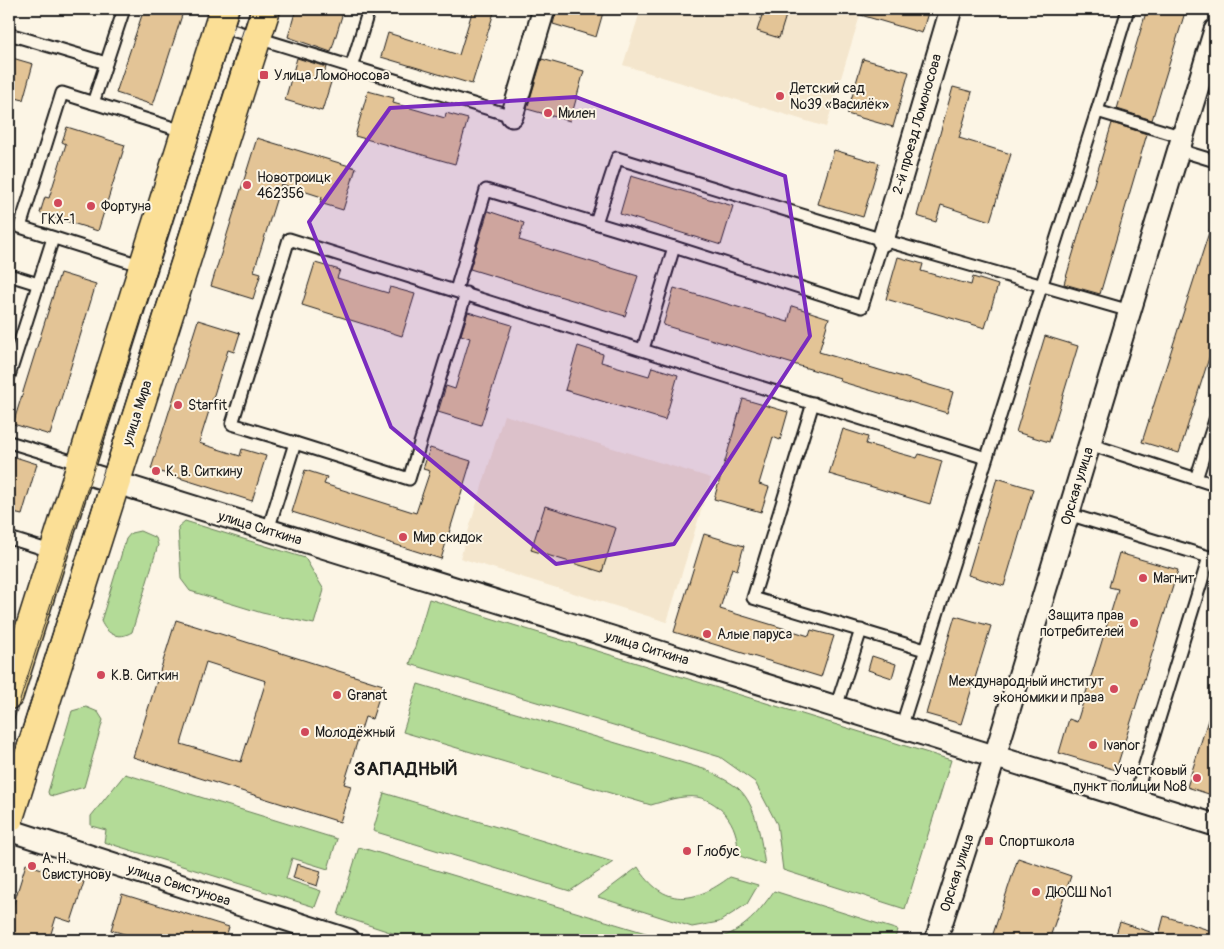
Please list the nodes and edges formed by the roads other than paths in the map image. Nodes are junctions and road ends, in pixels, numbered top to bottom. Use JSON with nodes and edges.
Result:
{"nodes":[{"id":1,"x":124,"y":9,"type":"edge"},
{"id":2,"x":266,"y":9,"type":"edge"},
{"id":3,"x":369,"y":9,"type":"edge"},
{"id":4,"x":544,"y":9,"type":"edge"},
{"id":5,"x":951,"y":9,"type":"edge"},
{"id":6,"x":1128,"y":9,"type":"edge"},
{"id":7,"x":222,"y":18,"type":"edge"},
{"id":8,"x":1215,"y":30,"type":"edge"},
{"id":9,"x":9,"y":34,"type":"edge"},
{"id":10,"x":256,"y":38,"type":"junction"},
{"id":11,"x":106,"y":63,"type":"junction"},
{"id":12,"x":351,"y":68,"type":"junction"},
{"id":13,"x":93,"y":103,"type":"junction"},
{"id":14,"x":1097,"y":111,"type":"junction"},
{"id":15,"x":512,"y":116,"type":"joint"},
{"id":16,"x":186,"y":132,"type":"junction"},
{"id":17,"x":1181,"y":143,"type":"junction"},
{"id":18,"x":1215,"y":161,"type":"edge"},
{"id":19,"x":596,"y":223,"type":"junction"},
{"id":20,"x":53,"y":238,"type":"junction"},
{"id":21,"x":883,"y":240,"type":"junction"},
{"id":22,"x":674,"y":247,"type":"junction"},
{"id":23,"x":143,"y":266,"type":"junction"},
{"id":24,"x":9,"y":275,"type":"edge"},
{"id":25,"x":38,"y":284,"type":"junction"},
{"id":26,"x":1042,"y":284,"type":"junction"},
{"id":27,"x":461,"y":292,"type":"junction"},
{"id":28,"x":1130,"y":311,"type":"junction"},
{"id":29,"x":644,"y":349,"type":"junction"},
{"id":30,"x":9,"y":372,"type":"edge"},
{"id":31,"x":813,"y":404,"type":"junction"},
{"id":32,"x":1215,"y":420,"type":"edge"},
{"id":33,"x":9,"y":442,"type":"edge"},
{"id":34,"x":295,"y":443,"type":"junction"},
{"id":35,"x":1090,"y":444,"type":"junction"},
{"id":36,"x":986,"y":458,"type":"junction"},
{"id":37,"x":80,"y":467,"type":"junction"},
{"id":38,"x":1196,"y":479,"type":"junction"},
{"id":39,"x":115,"y":483,"type":"junction"},
{"id":40,"x":1215,"y":486,"type":"edge"},
{"id":41,"x":1068,"y":514,"type":"junction"},
{"id":42,"x":268,"y":530,"type":"junction"},
{"id":43,"x":9,"y":538,"type":"edge"},
{"id":44,"x":54,"y":552,"type":"junction"},
{"id":45,"x":861,"y":630,"type":"junction"},
{"id":46,"x":926,"y":650,"type":"junction"},
{"id":47,"x":9,"y":695,"type":"edge"},
{"id":48,"x":836,"y":707,"type":"junction"},
{"id":49,"x":902,"y":728,"type":"junction"},
{"id":50,"x":994,"y":756,"type":"junction"},
{"id":51,"x":1134,"y":800,"type":"junction"},
{"id":52,"x":9,"y":818,"type":"edge"},
{"id":53,"x":1215,"y":825,"type":"edge"},
{"id":54,"x":9,"y":830,"type":"edge"},
{"id":55,"x":349,"y":940,"type":"edge"},
{"id":56,"x":936,"y":940,"type":"edge"}],
"edges":[{"from":1,"to":11,"type":"lane"},
{"from":2,"to":10,"type":"main road","name":"улица Мира"},
{"from":3,"to":12,"type":"lane"},
{"from":4,"to":15,"type":"street"},
{"from":5,"to":21,"type":"street","name":"2-й проезд Ломоносова"},
{"from":6,"to":14,"type":"lane"},
{"from":7,"to":10,"type":"lane"},
{"from":7,"to":16,"type":"main road"},
{"from":8,"to":17,"type":"street","name":"Орская улица"},
{"from":9,"to":11,"type":"lane"},
{"from":10,"to":12,"type":"lane"},
{"from":10,"to":39,"type":"main road","name":"улица Мира"},
{"from":11,"to":13,"type":"lane"},
{"from":12,"to":15,"type":"lane"},
{"from":13,"to":16,"type":"lane"},
{"from":13,"to":20,"type":"lane"},
{"from":14,"to":17,"type":"lane"},
{"from":14,"to":26,"type":"lane"},
{"from":16,"to":23,"type":"main road"},
{"from":17,"to":18,"type":"lane"},
{"from":17,"to":28,"type":"street","name":"Орская улица"},
{"from":19,"to":21,"type":"lane"},
{"from":19,"to":22,"type":"lane"},
{"from":19,"to":27,"type":"lane"},
{"from":20,"to":23,"type":"lane"},
{"from":20,"to":25,"type":"lane"},
{"from":21,"to":22,"type":"lane"},
{"from":21,"to":26,"type":"lane"},
{"from":22,"to":29,"type":"lane"},
{"from":23,"to":37,"type":"main road"},
{"from":24,"to":25,"type":"lane"},
{"from":25,"to":30,"type":"lane"},
{"from":26,"to":28,"type":"lane"},
{"from":26,"to":36,"type":"lane"},
{"from":27,"to":29,"type":"lane"},
{"from":27,"to":34,"type":"lane"},
{"from":27,"to":34,"type":"lane"},
{"from":28,"to":35,"type":"street","name":"Орская улица"},
{"from":29,"to":31,"type":"lane"},
{"from":31,"to":36,"type":"lane"},
{"from":31,"to":45,"type":"lane"},
{"from":32,"to":38,"type":"lane"},
{"from":33,"to":37,"type":"lane"},
{"from":34,"to":42,"type":"lane"},
{"from":35,"to":38,"type":"lane"},
{"from":35,"to":41,"type":"street","name":"Орская улица"},
{"from":36,"to":46,"type":"lane"},
{"from":37,"to":39,"type":"street","name":"улица Ситкина"},
{"from":37,"to":44,"type":"main road"},
{"from":38,"to":40,"type":"lane"},
{"from":39,"to":42,"type":"street","name":"улица Ситкина"},
{"from":39,"to":52,"type":"main road","name":"улица Мира"},
{"from":41,"to":50,"type":"street","name":"Орская улица"},
{"from":41,"to":51,"type":"lane"},
{"from":42,"to":48,"type":"street","name":"улица Ситкина"},
{"from":43,"to":44,"type":"lane"},
{"from":44,"to":47,"type":"main road"},
{"from":45,"to":46,"type":"lane"},
{"from":45,"to":48,"type":"lane"},
{"from":46,"to":49,"type":"lane"},
{"from":48,"to":49,"type":"street","name":"улица Ситкина"},
{"from":49,"to":50,"type":"street","name":"улица Ситкина"},
{"from":50,"to":51,"type":"street","name":"улица Ситкина"},
{"from":50,"to":56,"type":"street","name":"Орская улица"},
{"from":51,"to":53,"type":"street","name":"улица Ситкина"},
{"from":54,"to":55,"type":"street","name":"улица Свистунова"}]}
